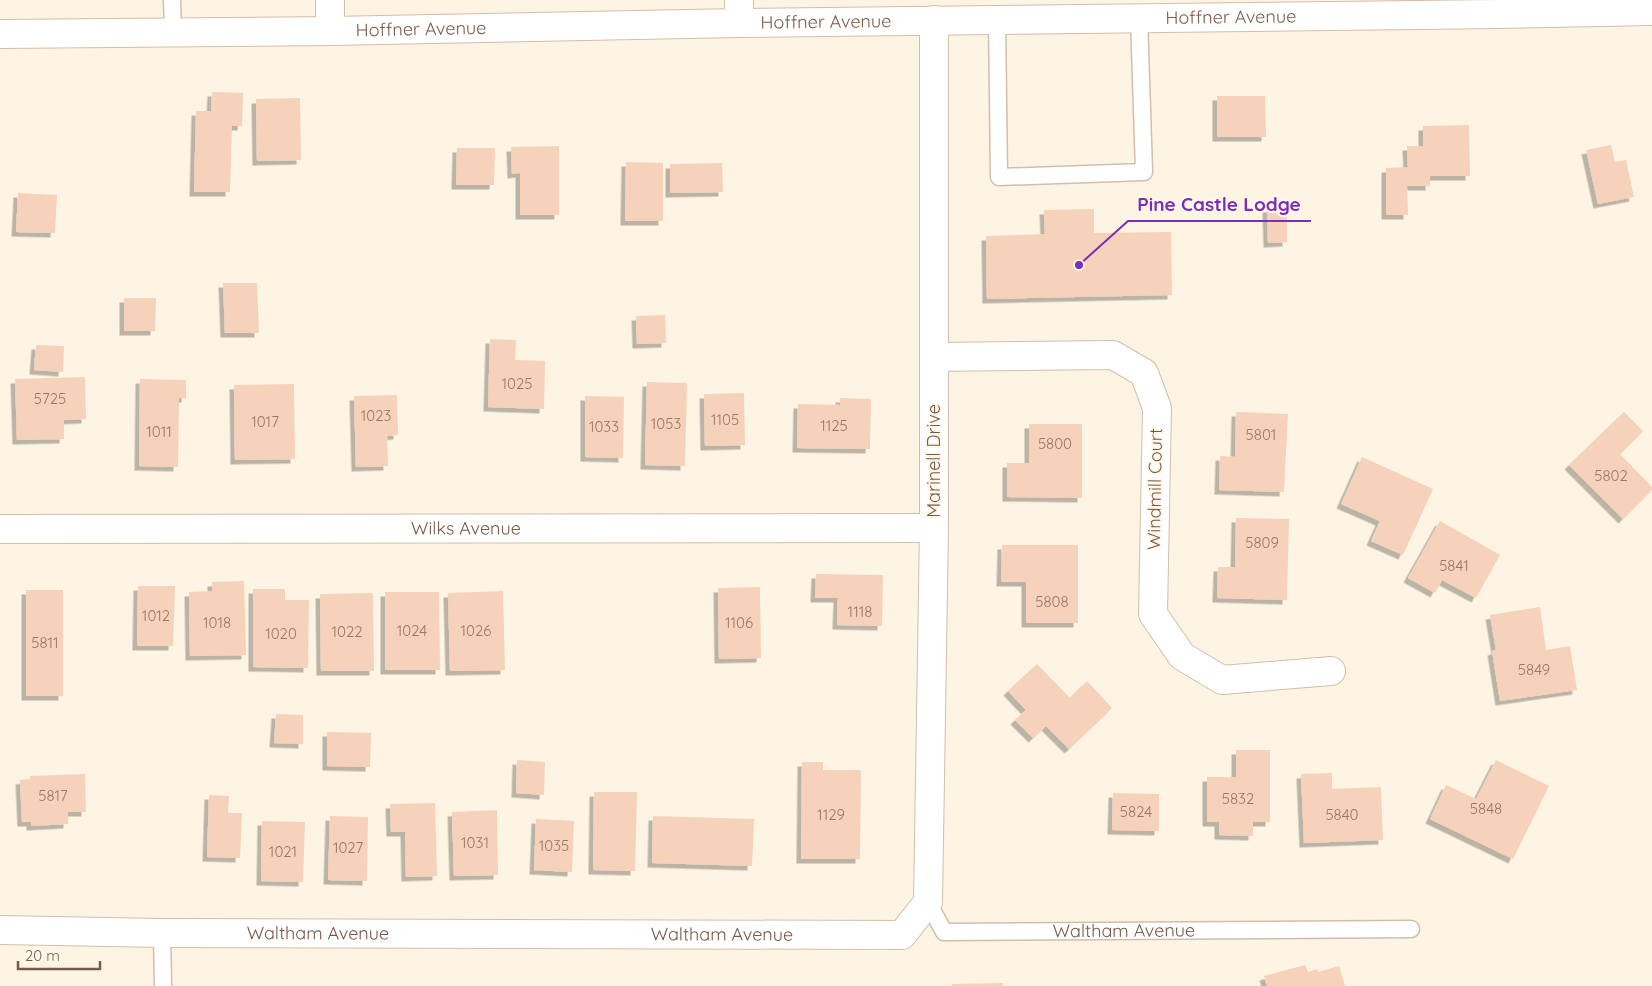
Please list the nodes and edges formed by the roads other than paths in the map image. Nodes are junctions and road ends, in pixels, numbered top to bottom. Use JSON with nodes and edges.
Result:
{"nodes":[{"id":1,"x":172,"y":0,"type":"edge"},
{"id":2,"x":330,"y":0,"type":"edge"},
{"id":3,"x":1497,"y":7,"type":"edge"},
{"id":4,"x":1241,"y":8,"type":"edge"},
{"id":5,"x":739,"y":11,"type":"edge"},
{"id":6,"x":1652,"y":11,"type":"edge"},
{"id":7,"x":1139,"y":17,"type":"junction"},
{"id":8,"x":934,"y":20,"type":"junction"},
{"id":9,"x":998,"y":20,"type":"junction"},
{"id":10,"x":330,"y":31,"type":"junction"},
{"id":11,"x":173,"y":32,"type":"junction"},
{"id":12,"x":0,"y":34,"type":"edge"},
{"id":13,"x":934,"y":357,"type":"junction"},
{"id":14,"x":934,"y":528,"type":"junction"},
{"id":15,"x":0,"y":529,"type":"edge"},
{"id":16,"x":1331,"y":671,"type":"dead end"},
{"id":17,"x":928,"y":902,"type":"junction"},
{"id":18,"x":1411,"y":929,"type":"dead end"},
{"id":19,"x":0,"y":930,"type":"edge"},
{"id":20,"x":162,"y":934,"type":"junction"},
{"id":21,"x":163,"y":986,"type":"edge"}],
"edges":[{"from":1,"to":11,"type":"lane"},
{"from":2,"to":10,"type":"street"},
{"from":3,"to":4,"type":"street","name":"Hoffner Avenue"},
{"from":3,"to":6,"type":"street","name":"Hoffner Avenue"},
{"from":4,"to":7,"type":"street","name":"Hoffner Avenue"},
{"from":5,"to":8,"type":"street","name":"Hoffner Avenue"},
{"from":5,"to":10,"type":"street","name":"Hoffner Avenue"},
{"from":7,"to":9,"type":"street","name":"Hoffner Avenue"},
{"from":7,"to":9,"type":"lane"},
{"from":8,"to":9,"type":"street","name":"Hoffner Avenue"},
{"from":8,"to":13,"type":"street","name":"Marinell Drive"},
{"from":10,"to":11,"type":"street","name":"Hoffner Avenue"},
{"from":11,"to":12,"type":"street","name":"Hoffner Avenue"},
{"from":13,"to":14,"type":"street","name":"Marinell Drive"},
{"from":13,"to":16,"type":"street","name":"Windmill Court"},
{"from":14,"to":15,"type":"street","name":"Wilks Avenue"},
{"from":14,"to":17,"type":"street","name":"Marinell Drive"},
{"from":17,"to":18,"type":"lane","name":"Waltham Avenue"},
{"from":17,"to":20,"type":"street","name":"Waltham Avenue"},
{"from":19,"to":20,"type":"street","name":"Waltham Avenue"},
{"from":20,"to":21,"type":"lane"}]}
